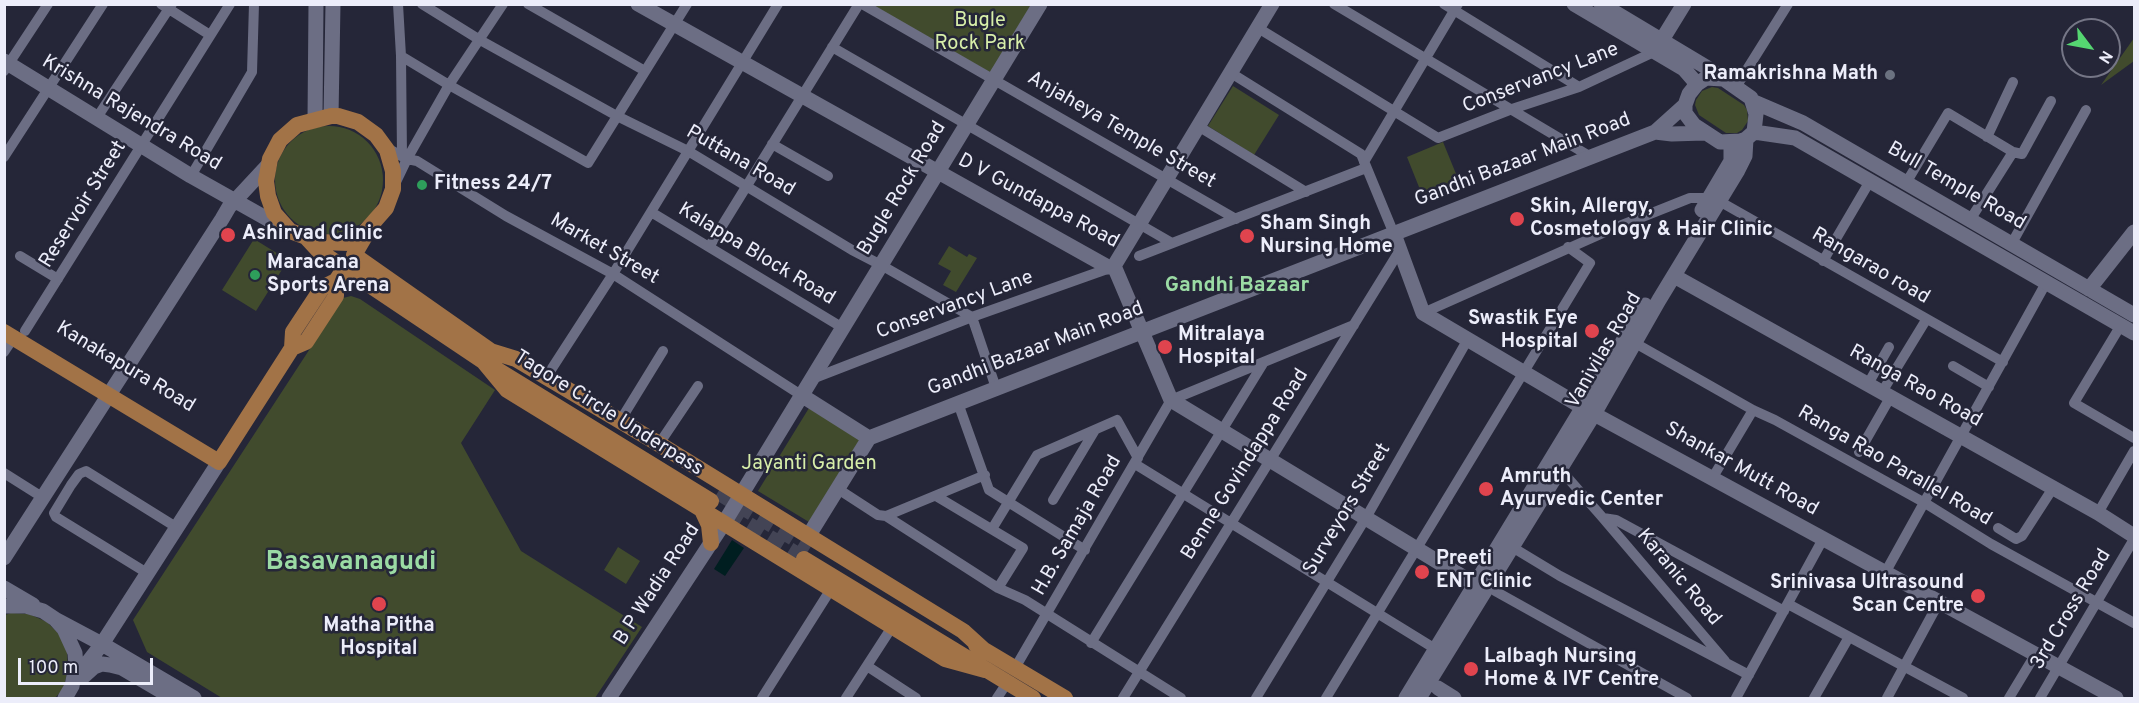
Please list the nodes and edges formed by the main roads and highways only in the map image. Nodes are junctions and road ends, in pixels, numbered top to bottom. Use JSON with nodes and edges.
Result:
{"nodes":[{"id":1,"x":371,"y":226,"type":"junction"},
{"id":2,"x":307,"y":238,"type":"junction"},
{"id":3,"x":345,"y":268,"type":"junction"},
{"id":4,"x":4,"y":319,"type":"edge"},
{"id":5,"x":15,"y":333,"type":"edge"},
{"id":6,"x":487,"y":356,"type":"junction"},
{"id":7,"x":711,"y":501,"type":"junction"},
{"id":8,"x":711,"y":543,"type":"road end"},
{"id":9,"x":808,"y":547,"type":"junction"},
{"id":10,"x":984,"y":670,"type":"junction"},
{"id":11,"x":1011,"y":676,"type":"junction"},
{"id":12,"x":1034,"y":699,"type":"edge"},
{"id":13,"x":1065,"y":699,"type":"edge"}],
"edges":[{"from":1,"to":2,"type":"main road"},
{"from":1,"to":2,"type":"main road"},
{"from":1,"to":3,"type":"main road"},
{"from":2,"to":3,"type":"main road"},
{"from":3,"to":5,"type":"main road","name":"Kanakapura Road"},
{"from":3,"to":6,"type":"main road"},
{"from":4,"to":5,"type":"main road","name":"Kanakapura Road"},
{"from":6,"to":7,"type":"main road","name":"Tagore Circle Underpass"},
{"from":6,"to":7,"type":"main road"},
{"from":6,"to":9,"type":"main road"},
{"from":7,"to":8,"type":"main road"},
{"from":7,"to":10,"type":"main road"},
{"from":9,"to":10,"type":"main road"},
{"from":9,"to":11,"type":"main road"},
{"from":10,"to":11,"type":"main road"},
{"from":11,"to":12,"type":"main road"},
{"from":11,"to":13,"type":"main road"}]}
